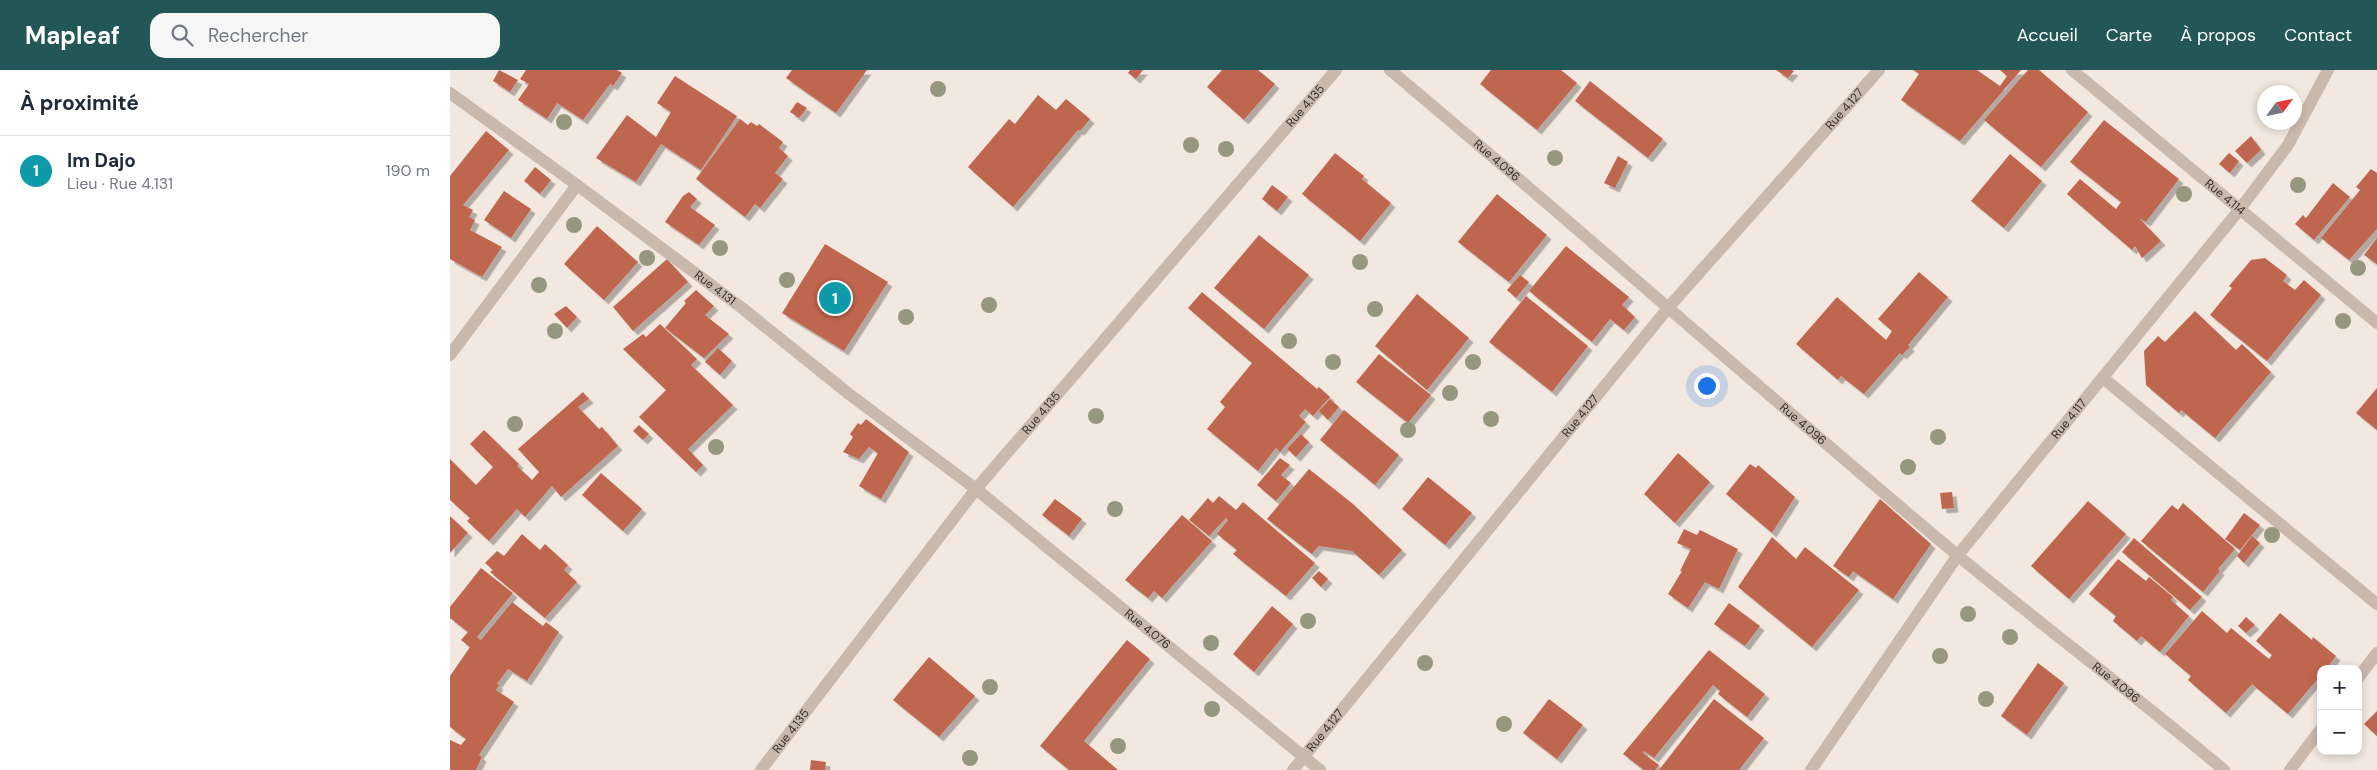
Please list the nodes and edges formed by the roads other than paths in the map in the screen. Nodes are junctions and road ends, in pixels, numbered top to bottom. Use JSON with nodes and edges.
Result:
{"nodes":[{"id":1,"x":1336,"y":70,"type":"edge"},
{"id":2,"x":1390,"y":70,"type":"edge"},
{"id":3,"x":1879,"y":70,"type":"edge"},
{"id":4,"x":2072,"y":70,"type":"edge"},
{"id":5,"x":2328,"y":70,"type":"edge"},
{"id":6,"x":450,"y":93,"type":"edge"},
{"id":7,"x":577,"y":185,"type":"junction"},
{"id":8,"x":2240,"y":209,"type":"junction"},
{"id":9,"x":1668,"y":308,"type":"junction"},
{"id":10,"x":2377,"y":323,"type":"edge"},
{"id":11,"x":450,"y":355,"type":"edge"},
{"id":12,"x":2103,"y":378,"type":"junction"},
{"id":13,"x":976,"y":489,"type":"junction"},
{"id":14,"x":1958,"y":555,"type":"junction"},
{"id":15,"x":2377,"y":604,"type":"edge"},
{"id":16,"x":2377,"y":653,"type":"edge"},
{"id":17,"x":2362,"y":673,"type":"edge"},
{"id":18,"x":2317,"y":734,"type":"edge"},
{"id":19,"x":1303,"y":758,"type":"junction"},
{"id":20,"x":761,"y":770,"type":"edge"},
{"id":21,"x":1293,"y":770,"type":"edge"},
{"id":22,"x":1320,"y":770,"type":"edge"},
{"id":23,"x":1811,"y":770,"type":"edge"},
{"id":24,"x":2224,"y":770,"type":"edge"},
{"id":25,"x":2290,"y":770,"type":"edge"}],
"edges":[{"from":1,"to":13,"type":"street","name":"Rue 4.135"},
{"from":2,"to":9,"type":"street","name":"Rue 4.096"},
{"from":3,"to":9,"type":"street","name":"Rue 4.127"},
{"from":4,"to":8,"type":"street","name":"Rue 4.114"},
{"from":5,"to":8,"type":"street","name":"Rue 4.117"},
{"from":6,"to":7,"type":"street","name":"Rue 4.131"},
{"from":7,"to":11,"type":"street"},
{"from":7,"to":13,"type":"street","name":"Rue 4.131"},
{"from":8,"to":10,"type":"street","name":"Rue 4.114"},
{"from":8,"to":12,"type":"street","name":"Rue 4.117"},
{"from":9,"to":14,"type":"street","name":"Rue 4.096"},
{"from":9,"to":19,"type":"street","name":"Rue 4.127"},
{"from":12,"to":14,"type":"street","name":"Rue 4.117"},
{"from":12,"to":15,"type":"street"},
{"from":13,"to":19,"type":"street","name":"Rue 4.076"},
{"from":13,"to":20,"type":"street","name":"Rue 4.135"},
{"from":14,"to":23,"type":"street","name":"Rue 4.117"},
{"from":14,"to":24,"type":"street","name":"Rue 4.096"},
{"from":16,"to":17,"type":"street"},
{"from":18,"to":25,"type":"street"},
{"from":19,"to":21,"type":"street","name":"Rue 4.127"},
{"from":19,"to":22,"type":"street","name":"Rue 4.076"}]}
